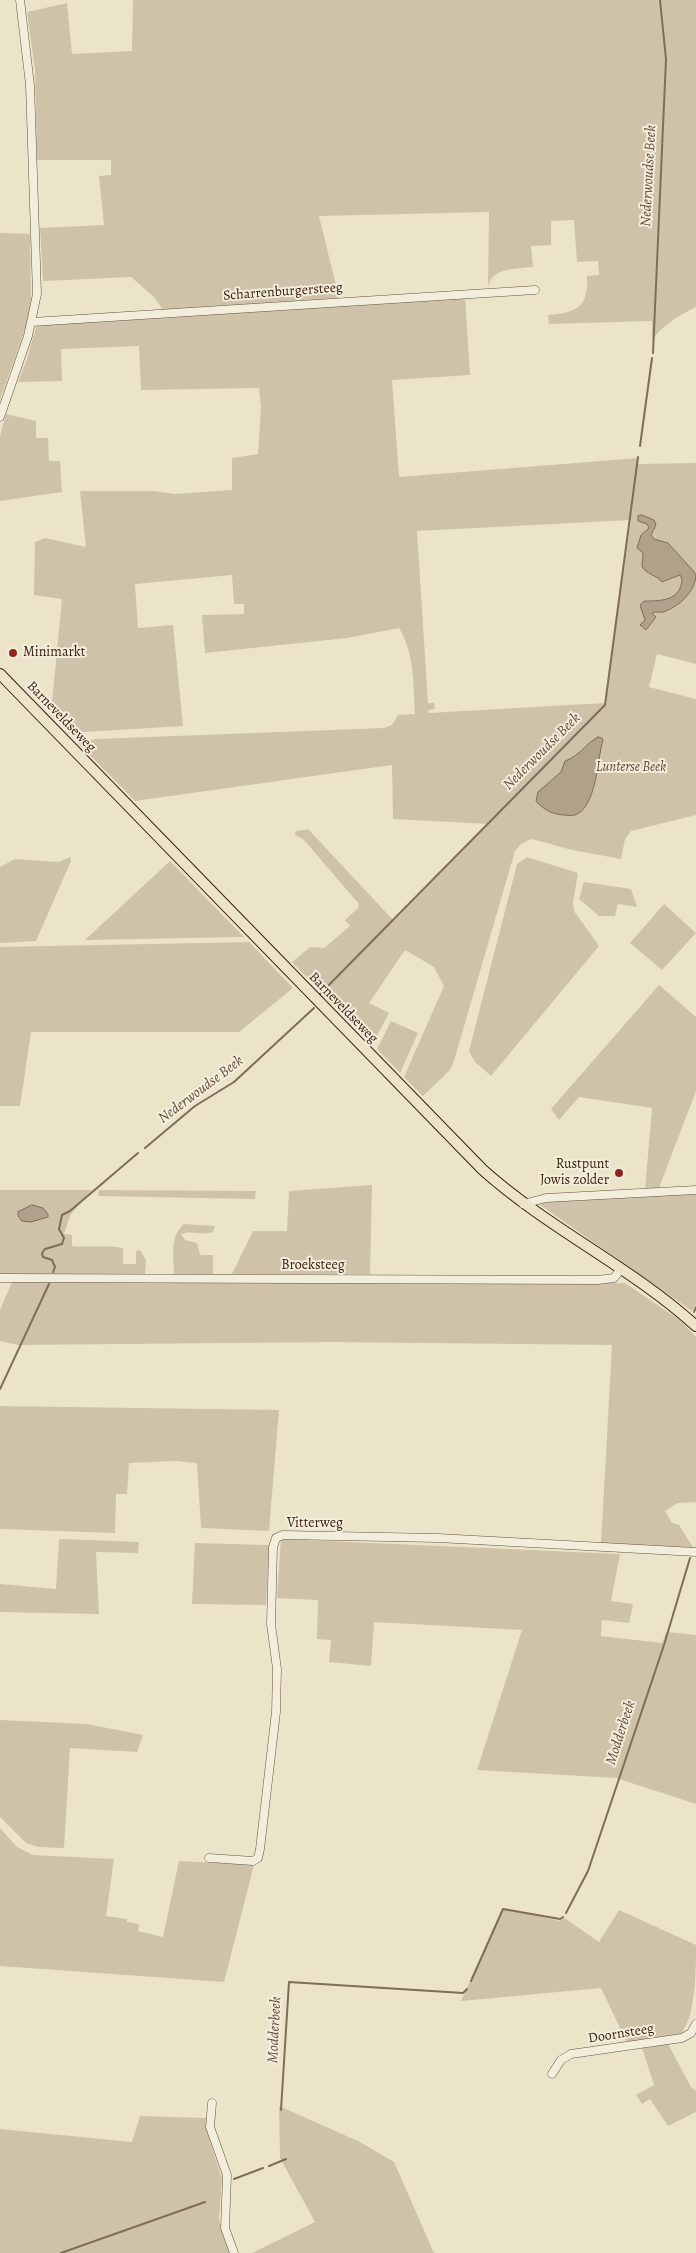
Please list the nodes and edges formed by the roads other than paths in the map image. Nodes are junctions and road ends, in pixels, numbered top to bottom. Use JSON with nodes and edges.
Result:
{"nodes":[{"id":1,"x":20,"y":0,"type":"edge"},
{"id":2,"x":535,"y":290,"type":"dead end"},
{"id":3,"x":32,"y":322,"type":"junction"},
{"id":4,"x":0,"y":417,"type":"edge"},
{"id":5,"x":0,"y":674,"type":"edge"},
{"id":6,"x":696,"y":1190,"type":"edge"},
{"id":7,"x":523,"y":1204,"type":"junction"},
{"id":8,"x":621,"y":1269,"type":"junction"},
{"id":9,"x":0,"y":1278,"type":"edge"},
{"id":10,"x":696,"y":1326,"type":"edge"},
{"id":11,"x":696,"y":1552,"type":"edge"},
{"id":12,"x":209,"y":1858,"type":"dead end"},
{"id":13,"x":696,"y":2024,"type":"edge"},
{"id":14,"x":552,"y":2074,"type":"dead end"},
{"id":15,"x":212,"y":2103,"type":"dead end"},
{"id":16,"x":234,"y":2253,"type":"edge"}],
"edges":[{"from":1,"to":3,"type":"street"},
{"from":2,"to":3,"type":"street","name":"Scharrenburgersteeg"},
{"from":3,"to":4,"type":"street"},
{"from":5,"to":7,"type":"main road","name":"Barneveldseweg"},
{"from":6,"to":7,"type":"street"},
{"from":7,"to":8,"type":"main road","name":"Barneveldseweg"},
{"from":8,"to":9,"type":"street","name":"Broeksteeg"},
{"from":8,"to":10,"type":"main road","name":"Barneveldseweg"},
{"from":11,"to":12,"type":"street","name":"Vitterweg"},
{"from":13,"to":14,"type":"street","name":"Doornsteeg"},
{"from":15,"to":16,"type":"street"}]}
